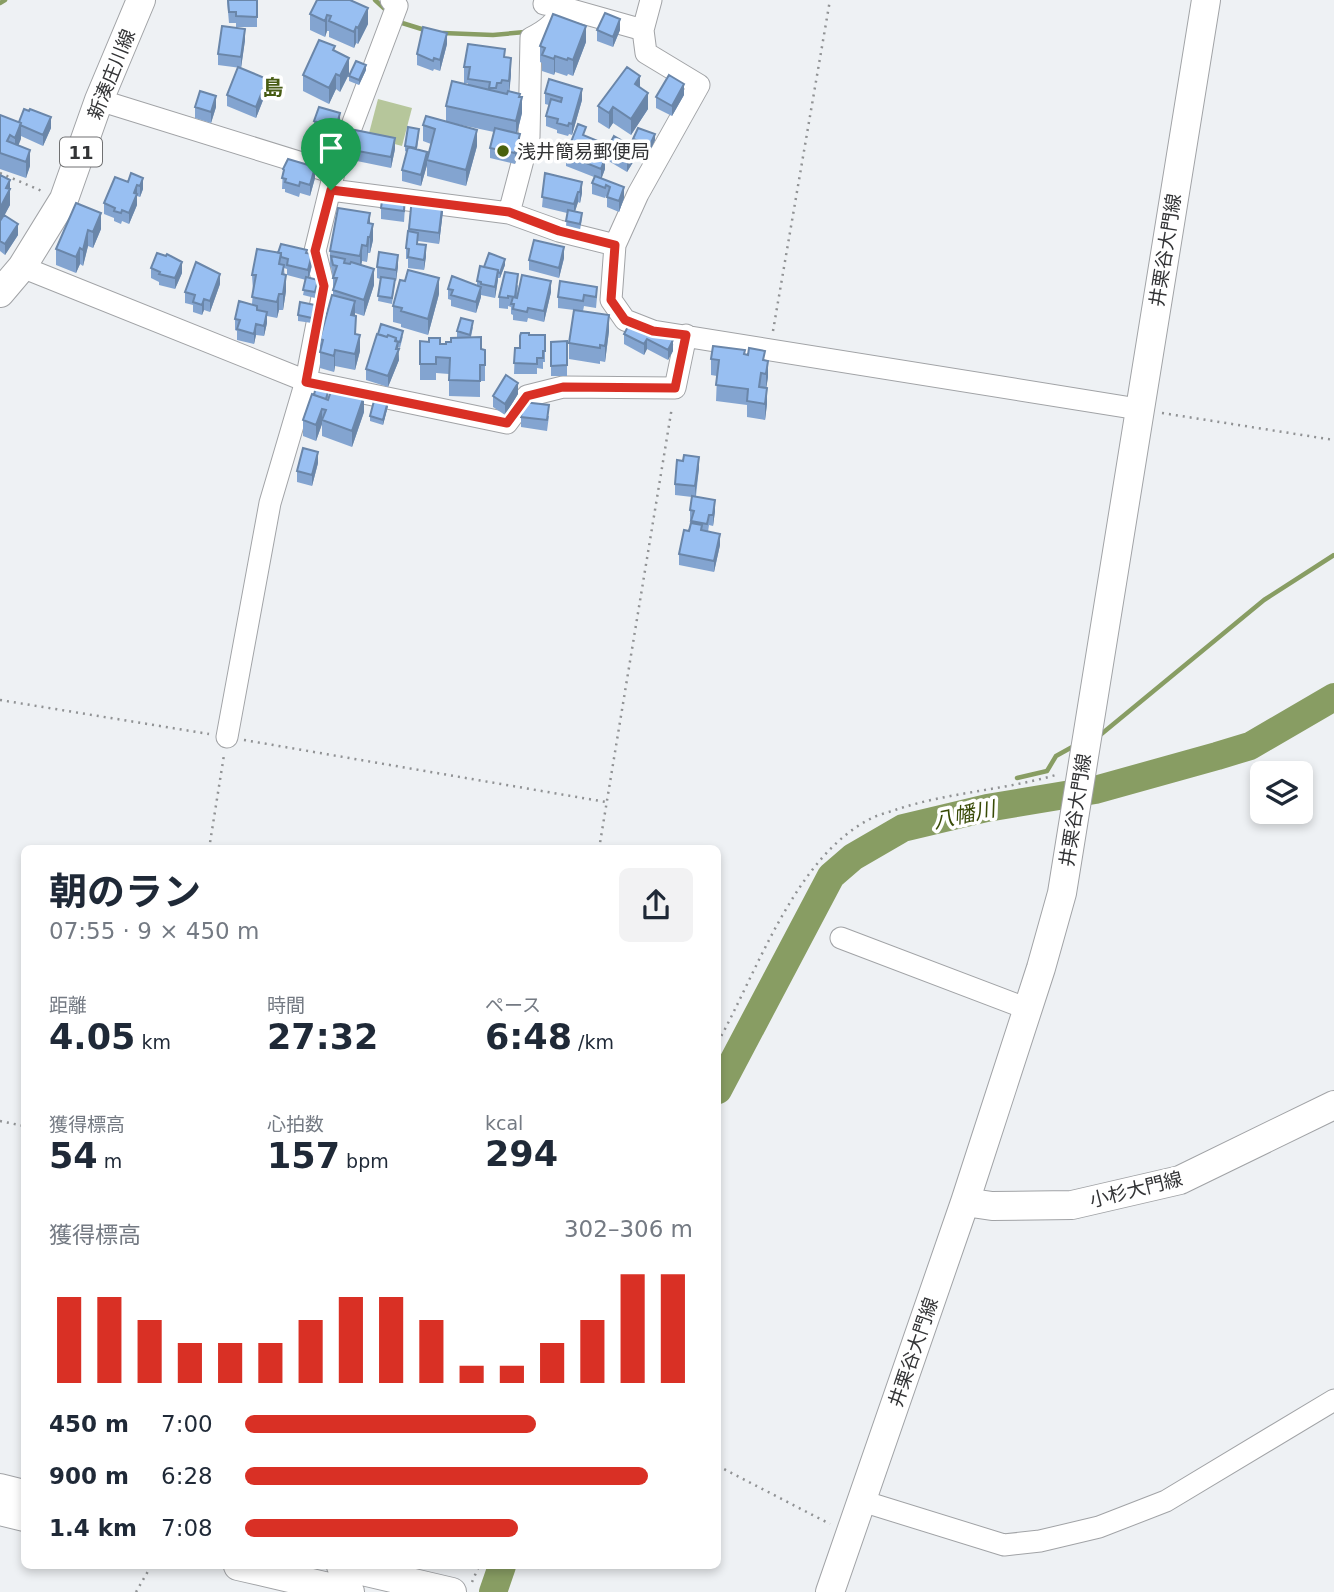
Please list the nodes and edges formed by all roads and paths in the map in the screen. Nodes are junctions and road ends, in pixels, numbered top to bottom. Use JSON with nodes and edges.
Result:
{"nodes":[{"id":1,"x":141,"y":0,"type":"edge"},
{"id":2,"x":391,"y":0,"type":"edge"},
{"id":3,"x":651,"y":0,"type":"edge"},
{"id":4,"x":830,"y":0,"type":"edge"},
{"id":5,"x":1206,"y":0,"type":"edge"},
{"id":6,"x":643,"y":30,"type":"junction"},
{"id":7,"x":99,"y":100,"type":"junction"},
{"id":8,"x":0,"y":173,"type":"edge"},
{"id":9,"x":333,"y":181,"type":"junction"},
{"id":10,"x":64,"y":199,"type":"junction"},
{"id":11,"x":509,"y":212,"type":"junction"},
{"id":12,"x":615,"y":245,"type":"junction"},
{"id":13,"x":22,"y":267,"type":"junction"},
{"id":14,"x":0,"y":293,"type":"edge"},
{"id":15,"x":686,"y":335,"type":"junction"},
{"id":16,"x":769,"y":348,"type":"junction"},
{"id":17,"x":306,"y":382,"type":"junction"},
{"id":18,"x":675,"y":388,"type":"junction"},
{"id":19,"x":1138,"y":409,"type":"junction"},
{"id":20,"x":1334,"y":440,"type":"edge"},
{"id":21,"x":0,"y":700,"type":"edge"},
{"id":22,"x":227,"y":737,"type":"junction"},
{"id":23,"x":1082,"y":767,"type":"junction"},
{"id":24,"x":606,"y":802,"type":"junction"},
{"id":25,"x":210,"y":845,"type":"edge"},
{"id":26,"x":600,"y":845,"type":"edge"},
{"id":27,"x":841,"y":938,"type":"dead end"},
{"id":28,"x":1028,"y":1009,"type":"junction"},
{"id":29,"x":721,"y":1036,"type":"edge"},
{"id":30,"x":1334,"y":1105,"type":"edge"},
{"id":31,"x":0,"y":1121,"type":"edge"},
{"id":32,"x":21,"y":1125,"type":"edge"},
{"id":33,"x":965,"y":1202,"type":"junction"},
{"id":34,"x":1334,"y":1400,"type":"edge"},
{"id":35,"x":721,"y":1468,"type":"edge"},
{"id":36,"x":0,"y":1488,"type":"edge"},
{"id":37,"x":21,"y":1493,"type":"edge"},
{"id":38,"x":862,"y":1502,"type":"junction"},
{"id":39,"x":0,"y":1511,"type":"edge"},
{"id":40,"x":21,"y":1516,"type":"edge"},
{"id":41,"x":850,"y":1534,"type":"junction"},
{"id":42,"x":149,"y":1569,"type":"edge"},
{"id":43,"x":251,"y":1569,"type":"edge"},
{"id":44,"x":357,"y":1569,"type":"edge"},
{"id":45,"x":477,"y":1569,"type":"edge"},
{"id":46,"x":461,"y":1588,"type":"edge"},
{"id":47,"x":136,"y":1592,"type":"edge"},
{"id":48,"x":350,"y":1592,"type":"edge"},
{"id":49,"x":830,"y":1592,"type":"edge"}],
"edges":[{"from":1,"to":7,"type":"main road","name":"新湊庄川線","number":"11"},
{"from":2,"to":9,"type":"street"},
{"from":3,"to":6,"type":"street"},
{"from":4,"to":16,"type":"path"},
{"from":5,"to":19,"type":"main road","name":"井栗谷大門線"},
{"from":6,"to":11,"type":"street"},
{"from":6,"to":12,"type":"street"},
{"from":7,"to":9,"type":"street"},
{"from":7,"to":10,"type":"main road","name":"新湊庄川線","number":"11"},
{"from":8,"to":10,"type":"path"},
{"from":9,"to":11,"type":"street"},
{"from":9,"to":17,"type":"street"},
{"from":10,"to":13,"type":"main road","name":"新湊庄川線","number":"11"},
{"from":11,"to":12,"type":"street"},
{"from":12,"to":15,"type":"street"},
{"from":13,"to":14,"type":"main road","name":"新湊庄川線","number":"11"},
{"from":13,"to":17,"type":"street"},
{"from":15,"to":16,"type":"street"},
{"from":15,"to":18,"type":"street"},
{"from":16,"to":19,"type":"street"},
{"from":17,"to":18,"type":"street"},
{"from":17,"to":22,"type":"street"},
{"from":18,"to":24,"type":"path"},
{"from":19,"to":20,"type":"path"},
{"from":19,"to":23,"type":"main road","name":"井栗谷大門線"},
{"from":21,"to":22,"type":"path"},
{"from":22,"to":24,"type":"path"},
{"from":22,"to":25,"type":"path"},
{"from":23,"to":28,"type":"main road","name":"井栗谷大門線"},
{"from":23,"to":29,"type":"path"},
{"from":24,"to":26,"type":"path"},
{"from":27,"to":28,"type":"street"},
{"from":28,"to":33,"type":"main road","name":"井栗谷大門線"},
{"from":30,"to":33,"type":"main road","name":"小杉大門線"},
{"from":31,"to":32,"type":"path"},
{"from":33,"to":38,"type":"main road","name":"井栗谷大門線"},
{"from":34,"to":38,"type":"street"},
{"from":35,"to":41,"type":"path"},
{"from":36,"to":37,"type":"main road"},
{"from":38,"to":41,"type":"main road","name":"井栗谷大門線"},
{"from":39,"to":40,"type":"main road"},
{"from":41,"to":49,"type":"main road","name":"井栗谷大門線"},
{"from":42,"to":47,"type":"path"},
{"from":43,"to":48,"type":"main road"},
{"from":44,"to":46,"type":"main road"},
{"from":45,"to":46,"type":"path"}]}
